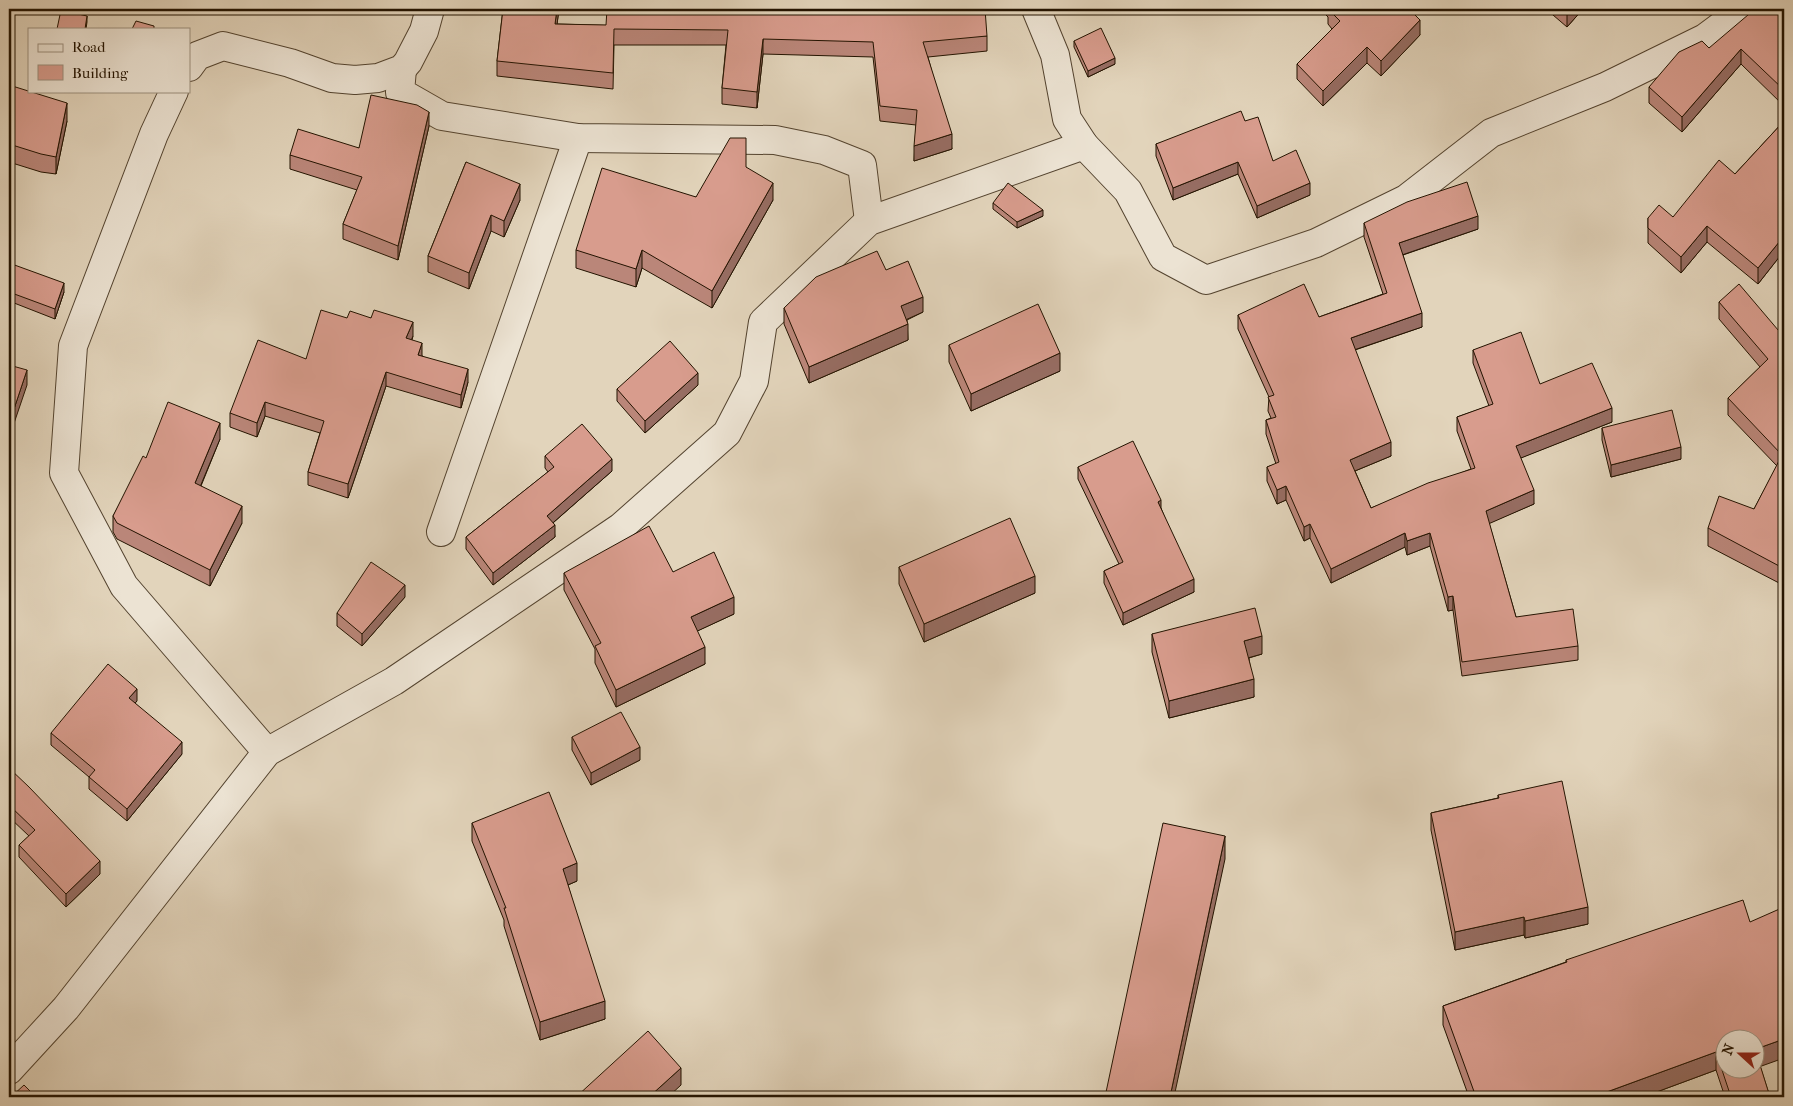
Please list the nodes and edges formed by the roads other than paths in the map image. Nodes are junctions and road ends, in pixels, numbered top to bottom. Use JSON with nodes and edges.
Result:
{"nodes":[{"id":1,"x":430,"y":9,"type":"edge"},
{"id":2,"x":1036,"y":9,"type":"edge"},
{"id":3,"x":1744,"y":9,"type":"edge"},
{"id":4,"x":190,"y":66,"type":"edge"},
{"id":5,"x":402,"y":69,"type":"junction"},
{"id":6,"x":174,"y":92,"type":"edge"},
{"id":7,"x":578,"y":138,"type":"junction"},
{"id":8,"x":1084,"y":145,"type":"junction"},
{"id":9,"x":869,"y":221,"type":"junction"},
{"id":10,"x":442,"y":532,"type":"dead end"},
{"id":11,"x":267,"y":752,"type":"junction"},
{"id":12,"x":9,"y":1070,"type":"edge"}],
"edges":[{"from":1,"to":5,"type":"street"},
{"from":2,"to":8,"type":"street"},
{"from":3,"to":8,"type":"street"},
{"from":4,"to":5,"type":"street"},
{"from":5,"to":7,"type":"street"},
{"from":6,"to":11,"type":"street"},
{"from":7,"to":9,"type":"street"},
{"from":7,"to":10,"type":"street"},
{"from":8,"to":9,"type":"street"},
{"from":9,"to":11,"type":"street"},
{"from":11,"to":12,"type":"street"}]}
